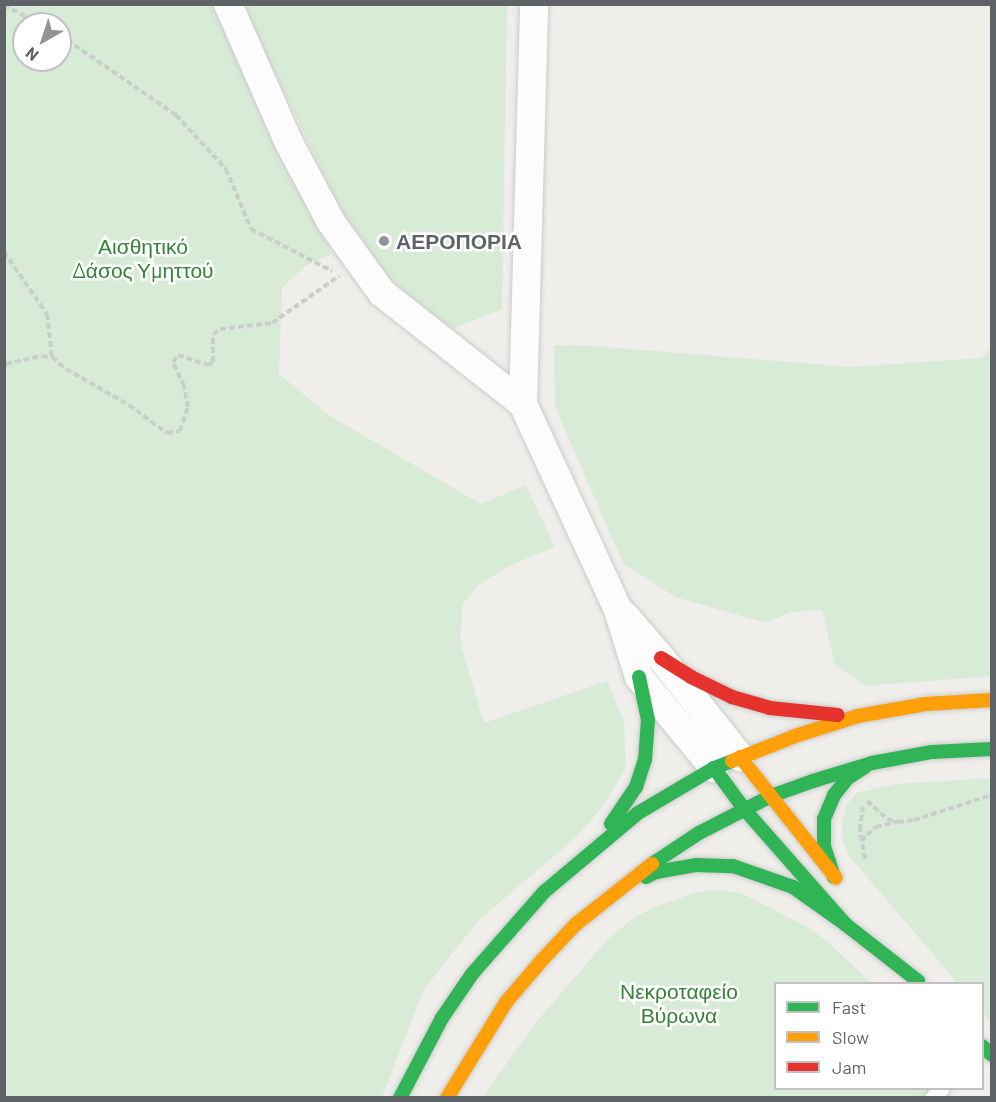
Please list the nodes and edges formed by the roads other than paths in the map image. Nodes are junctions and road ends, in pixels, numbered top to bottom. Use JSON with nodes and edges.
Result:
{"nodes":[{"id":1,"x":228,"y":4,"type":"edge"},
{"id":2,"x":534,"y":4,"type":"edge"},
{"id":3,"x":523,"y":404,"type":"junction"},
{"id":4,"x":617,"y":607,"type":"junction"},
{"id":5,"x":661,"y":658,"type":"junction"},
{"id":6,"x":639,"y":676,"type":"junction"},
{"id":7,"x":992,"y":700,"type":"edge"},
{"id":8,"x":858,"y":716,"type":"junction"},
{"id":9,"x":992,"y":749,"type":"edge"},
{"id":10,"x":740,"y":757,"type":"junction"},
{"id":11,"x":872,"y":763,"type":"junction"},
{"id":12,"x":714,"y":768,"type":"junction"},
{"id":13,"x":771,"y":796,"type":"junction"},
{"id":14,"x":745,"y":810,"type":"junction"},
{"id":15,"x":582,"y":859,"type":"junction"},
{"id":16,"x":834,"y":876,"type":"junction"},
{"id":17,"x":612,"y":893,"type":"junction"},
{"id":18,"x":846,"y":893,"type":"dead end"},
{"id":19,"x":845,"y":924,"type":"junction"},
{"id":20,"x":873,"y":927,"type":"dead end"},
{"id":21,"x":919,"y":982,"type":"edge"},
{"id":22,"x":400,"y":1098,"type":"edge"},
{"id":23,"x":447,"y":1098,"type":"edge"}],
"edges":[{"from":1,"to":3,"type":"street"},
{"from":2,"to":3,"type":"street"},
{"from":3,"to":4,"type":"street"},
{"from":4,"to":5,"type":"street"},
{"from":4,"to":6,"type":"street"},
{"from":5,"to":8,"type":"main road"},
{"from":5,"to":10,"type":"street"},
{"from":6,"to":12,"type":"street"},
{"from":6,"to":15,"type":"main road"},
{"from":7,"to":8,"type":"main road"},
{"from":8,"to":10,"type":"main road"},
{"from":9,"to":11,"type":"main road"},
{"from":10,"to":12,"type":"main road"},
{"from":10,"to":13,"type":"main road"},
{"from":11,"to":13,"type":"main road"},
{"from":11,"to":16,"type":"main road"},
{"from":12,"to":14,"type":"main road"},
{"from":12,"to":15,"type":"main road"},
{"from":13,"to":14,"type":"main road"},
{"from":13,"to":16,"type":"main road"},
{"from":14,"to":17,"type":"main road"},
{"from":14,"to":19,"type":"main road"},
{"from":15,"to":22,"type":"main road"},
{"from":16,"to":18,"type":"main road"},
{"from":17,"to":19,"type":"main road"},
{"from":17,"to":23,"type":"main road"},
{"from":19,"to":21,"type":"main road"},
{"from":20,"to":21,"type":"main road"}]}
